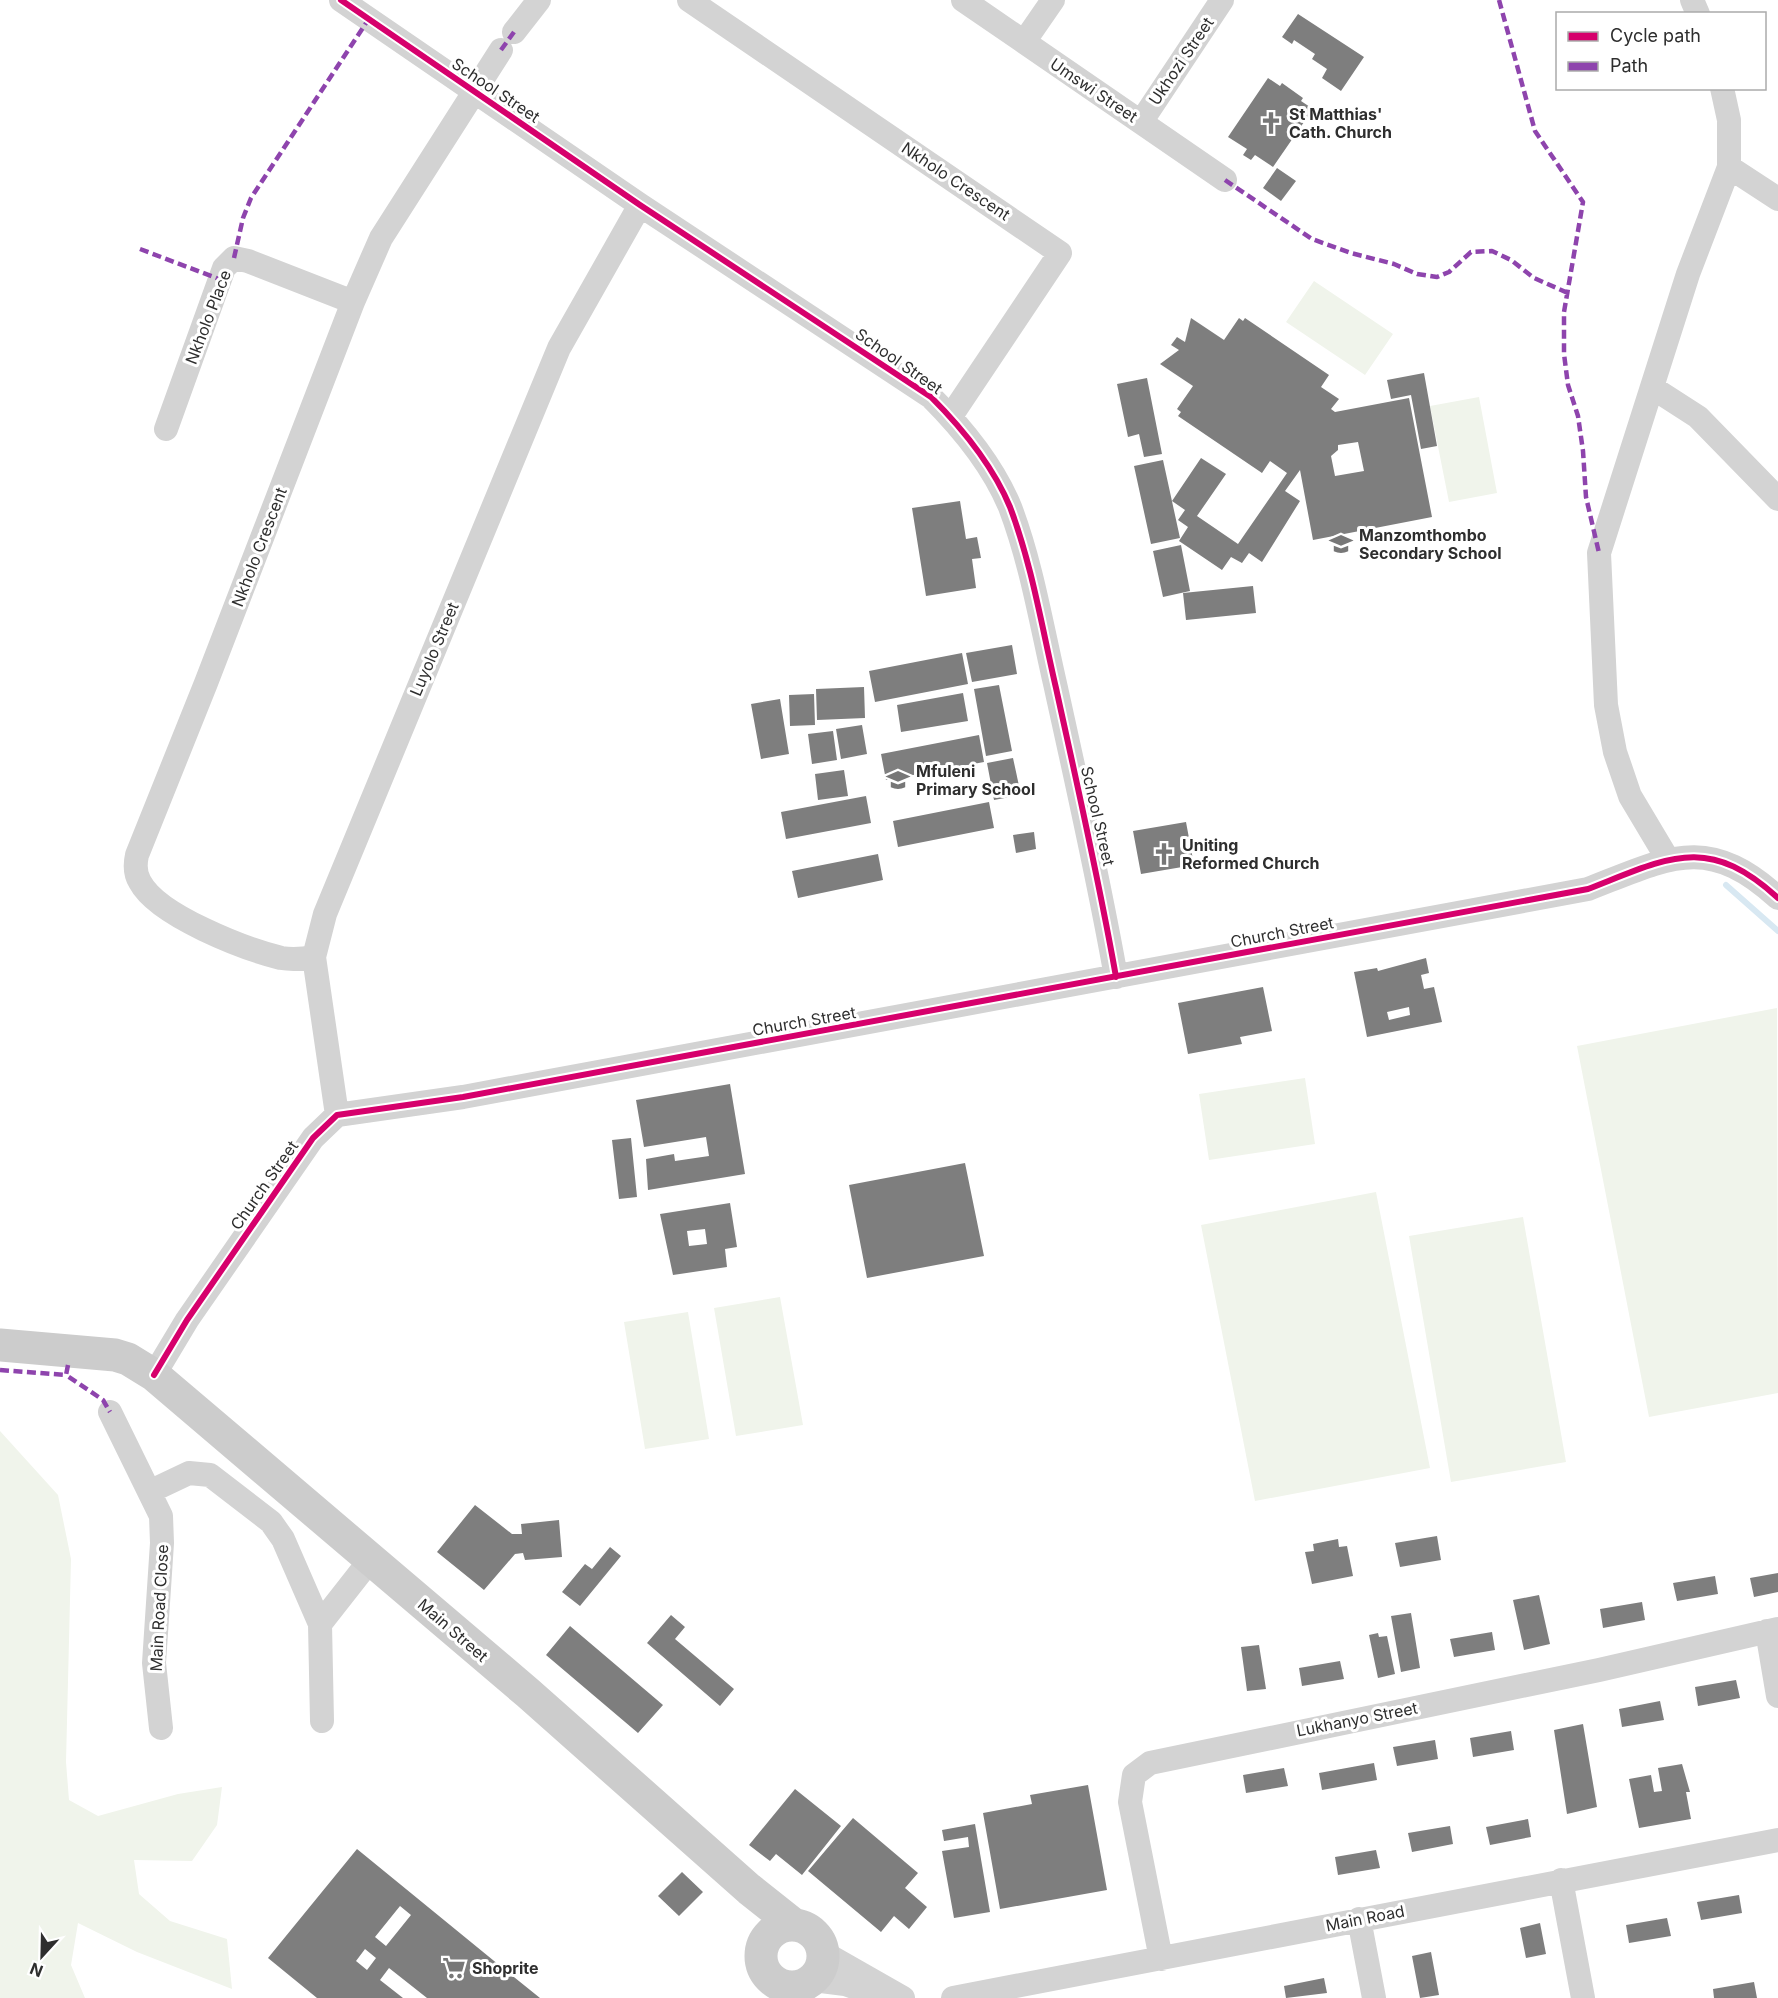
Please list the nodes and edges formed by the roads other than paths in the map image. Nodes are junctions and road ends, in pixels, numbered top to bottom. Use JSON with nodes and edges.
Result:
{"nodes":[{"id":1,"x":341,"y":0,"type":"edge"},
{"id":2,"x":539,"y":0,"type":"edge"},
{"id":3,"x":688,"y":0,"type":"edge"},
{"id":4,"x":963,"y":0,"type":"edge"},
{"id":5,"x":1053,"y":0,"type":"edge"},
{"id":6,"x":1222,"y":0,"type":"edge"},
{"id":7,"x":1024,"y":42,"type":"junction"},
{"id":8,"x":1722,"y":90,"type":"edge"},
{"id":9,"x":473,"y":91,"type":"junction"},
{"id":10,"x":1141,"y":122,"type":"junction"},
{"id":11,"x":1729,"y":167,"type":"junction"},
{"id":12,"x":1226,"y":180,"type":"dead end"},
{"id":13,"x":1778,"y":198,"type":"edge"},
{"id":14,"x":640,"y":205,"type":"junction"},
{"id":15,"x":353,"y":302,"type":"junction"},
{"id":16,"x":1653,"y":388,"type":"junction"},
{"id":17,"x":951,"y":416,"type":"junction"},
{"id":18,"x":166,"y":429,"type":"dead end"},
{"id":19,"x":1778,"y":499,"type":"edge"},
{"id":20,"x":1667,"y":858,"type":"junction"},
{"id":21,"x":1778,"y":898,"type":"edge"},
{"id":22,"x":314,"y":957,"type":"junction"},
{"id":23,"x":1116,"y":977,"type":"junction"},
{"id":24,"x":337,"y":1115,"type":"junction"},
{"id":25,"x":0,"y":1345,"type":"edge"},
{"id":26,"x":154,"y":1375,"type":"junction"},
{"id":27,"x":111,"y":1412,"type":"dead end"},
{"id":28,"x":151,"y":1491,"type":"junction"},
{"id":29,"x":371,"y":1559,"type":"junction"},
{"id":30,"x":320,"y":1624,"type":"junction"},
{"id":31,"x":1773,"y":1630,"type":"edge"},
{"id":32,"x":1778,"y":1696,"type":"edge"},
{"id":33,"x":322,"y":1721,"type":"dead end"},
{"id":34,"x":161,"y":1728,"type":"dead end"},
{"id":35,"x":1778,"y":1840,"type":"edge"},
{"id":36,"x":1561,"y":1881,"type":"junction"},
{"id":37,"x":1359,"y":1918,"type":"junction"},
{"id":38,"x":780,"y":1930,"type":"junction"},
{"id":39,"x":1161,"y":1959,"type":"junction"},
{"id":40,"x":792,"y":1982,"type":"edge"},
{"id":41,"x":885,"y":1998,"type":"edge"},
{"id":42,"x":903,"y":1998,"type":"edge"},
{"id":43,"x":953,"y":1998,"type":"edge"},
{"id":44,"x":1374,"y":1998,"type":"edge"},
{"id":45,"x":1583,"y":1998,"type":"edge"}],
"edges":[{"from":1,"to":9,"type":"street","name":"School Street"},
{"from":2,"to":9,"type":"street","name":"Nkholo Crescent"},
{"from":3,"to":17,"type":"street","name":"Nkholo Crescent"},
{"from":4,"to":7,"type":"street","name":"Umswi Street"},
{"from":5,"to":7,"type":"street"},
{"from":6,"to":10,"type":"street","name":"Ukhozi Street"},
{"from":7,"to":10,"type":"street","name":"Umswi Street"},
{"from":8,"to":11,"type":"street"},
{"from":9,"to":14,"type":"street","name":"School Street"},
{"from":9,"to":15,"type":"street","name":"Nkholo Crescent"},
{"from":10,"to":12,"type":"street","name":"Umswi Street"},
{"from":11,"to":13,"type":"street"},
{"from":11,"to":16,"type":"street"},
{"from":14,"to":17,"type":"street","name":"School Street"},
{"from":14,"to":22,"type":"street","name":"Luyolo Street"},
{"from":15,"to":18,"type":"street","name":"Nkholo Place"},
{"from":15,"to":22,"type":"street","name":"Nkholo Crescent"},
{"from":16,"to":19,"type":"street"},
{"from":16,"to":20,"type":"street"},
{"from":17,"to":23,"type":"street","name":"School Street"},
{"from":20,"to":21,"type":"street","name":"Church Street"},
{"from":20,"to":23,"type":"street","name":"Church Street"},
{"from":22,"to":24,"type":"street","name":"Luyolo Street"},
{"from":23,"to":24,"type":"street","name":"Church Street"},
{"from":24,"to":26,"type":"street","name":"Church Street"},
{"from":25,"to":26,"type":"street","name":"Main Street"},
{"from":26,"to":29,"type":"street","name":"Main Street"},
{"from":27,"to":28,"type":"street","name":"Main Road Close"},
{"from":28,"to":30,"type":"street"},
{"from":28,"to":34,"type":"street","name":"Main Road Close"},
{"from":29,"to":30,"type":"street"},
{"from":29,"to":38,"type":"street","name":"Main Street"},
{"from":30,"to":33,"type":"street"},
{"from":31,"to":32,"type":"street","name":"Lukhanyo Street"},
{"from":31,"to":39,"type":"street","name":"Lukhanyo Street"},
{"from":35,"to":36,"type":"street","name":"Main Road"},
{"from":36,"to":37,"type":"street","name":"Main Road"},
{"from":36,"to":45,"type":"street"},
{"from":37,"to":39,"type":"street","name":"Main Road"},
{"from":37,"to":44,"type":"street"},
{"from":38,"to":40,"type":"street"},
{"from":38,"to":40,"type":"street"},
{"from":39,"to":43,"type":"street","name":"Main Road"},
{"from":40,"to":41,"type":"street"},
{"from":40,"to":42,"type":"street"}]}
